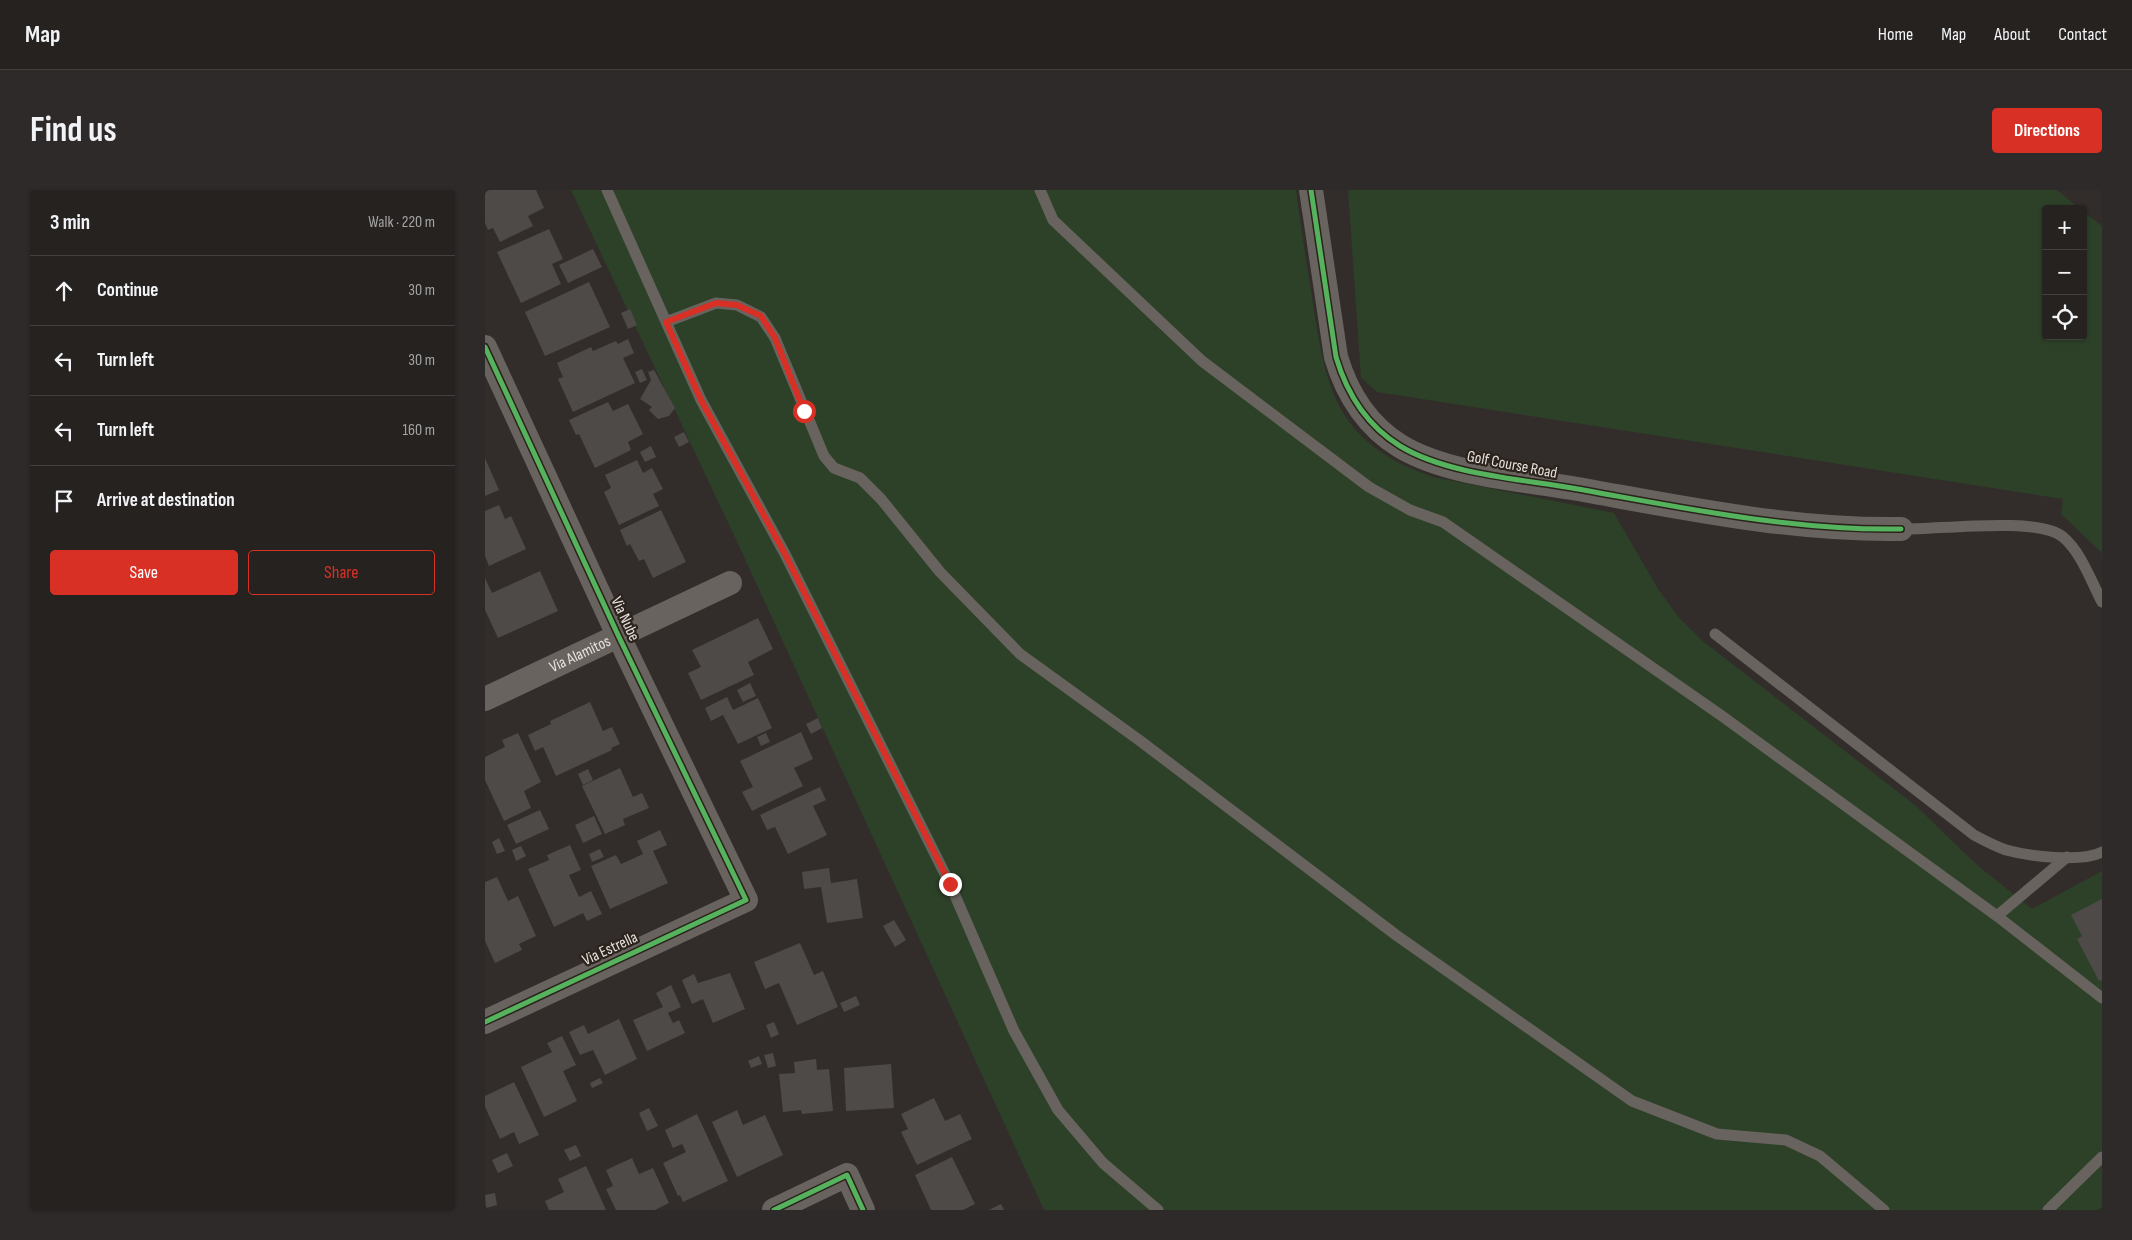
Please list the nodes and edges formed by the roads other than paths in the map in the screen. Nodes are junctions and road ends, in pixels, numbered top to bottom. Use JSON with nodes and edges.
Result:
{"nodes":[{"id":1,"x":607,"y":190,"type":"edge"},
{"id":2,"x":1040,"y":190,"type":"edge"},
{"id":3,"x":1311,"y":190,"type":"edge"},
{"id":4,"x":666,"y":322,"type":"junction"},
{"id":5,"x":485,"y":347,"type":"edge"},
{"id":6,"x":1901,"y":529,"type":"joint"},
{"id":7,"x":729,"y":583,"type":"dead end"},
{"id":8,"x":2102,"y":602,"type":"edge"},
{"id":9,"x":1715,"y":634,"type":"dead end"},
{"id":10,"x":618,"y":635,"type":"junction"},
{"id":11,"x":485,"y":699,"type":"edge"},
{"id":12,"x":2102,"y":852,"type":"edge"},
{"id":13,"x":2067,"y":858,"type":"junction"},
{"id":14,"x":746,"y":900,"type":"joint"},
{"id":15,"x":1997,"y":916,"type":"junction"},
{"id":16,"x":2102,"y":998,"type":"edge"},
{"id":17,"x":485,"y":1022,"type":"edge"},
{"id":18,"x":2102,"y":1157,"type":"edge"},
{"id":19,"x":774,"y":1210,"type":"edge"},
{"id":20,"x":863,"y":1210,"type":"edge"},
{"id":21,"x":1158,"y":1210,"type":"edge"},
{"id":22,"x":1884,"y":1210,"type":"edge"},
{"id":23,"x":2049,"y":1210,"type":"edge"}],
"edges":[{"from":1,"to":4,"type":"lane"},
{"from":2,"to":15,"type":"lane"},
{"from":3,"to":6,"type":"street","name":"Golf Course Road"},
{"from":4,"to":21,"type":"lane"},
{"from":4,"to":22,"type":"lane"},
{"from":5,"to":10,"type":"street","name":"Via Nube"},
{"from":6,"to":8,"type":"lane"},
{"from":7,"to":10,"type":"street","name":"Via Alamitos"},
{"from":9,"to":13,"type":"lane"},
{"from":10,"to":11,"type":"street","name":"Via Alamitos"},
{"from":10,"to":14,"type":"street","name":"Via Nube"},
{"from":12,"to":13,"type":"lane"},
{"from":13,"to":15,"type":"lane"},
{"from":14,"to":17,"type":"street","name":"Via Estrella"},
{"from":15,"to":16,"type":"lane"},
{"from":18,"to":23,"type":"lane"},
{"from":19,"to":20,"type":"street"}]}
